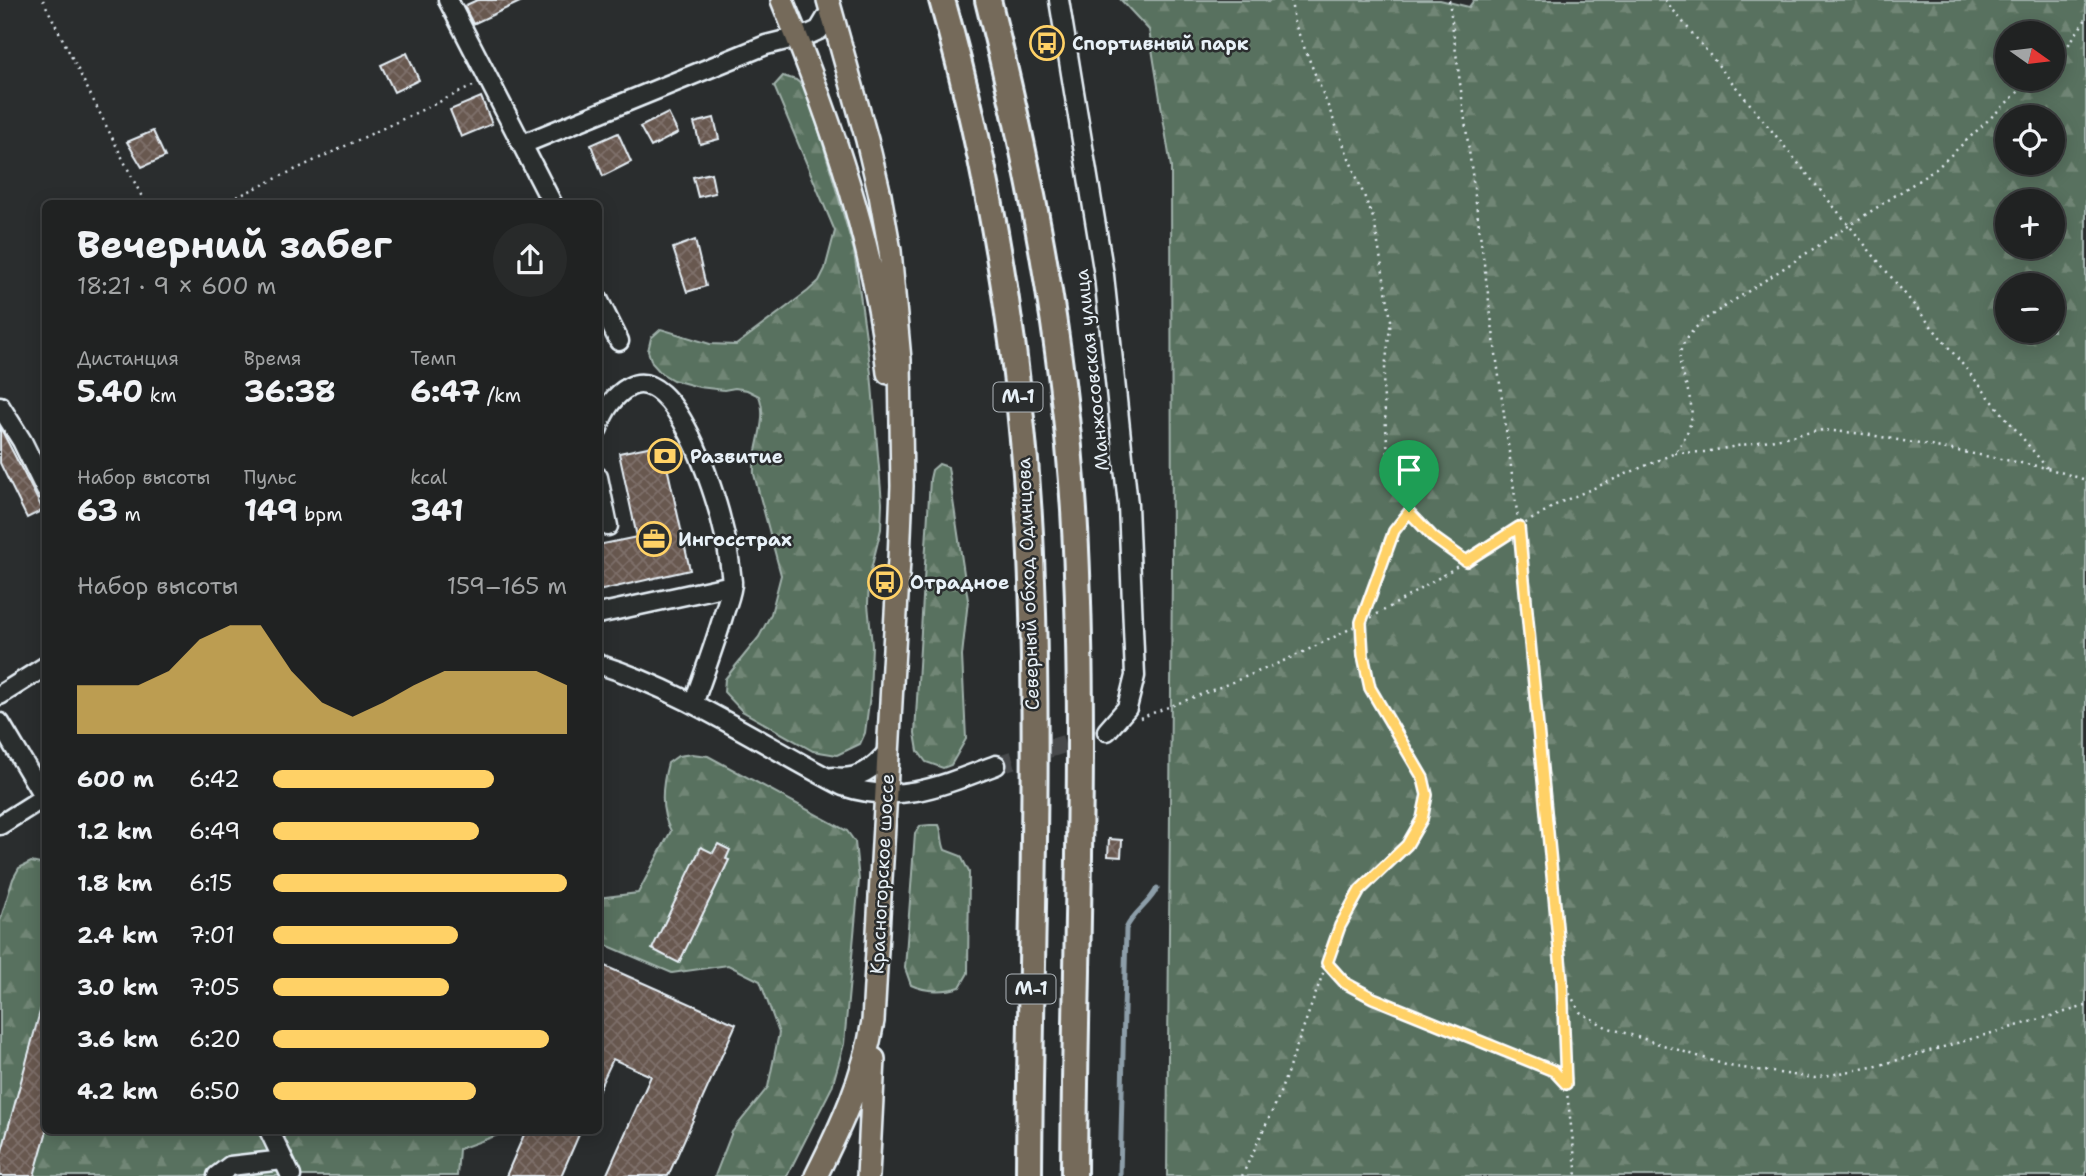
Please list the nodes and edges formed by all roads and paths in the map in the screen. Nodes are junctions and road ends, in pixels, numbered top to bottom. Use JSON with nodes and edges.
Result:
{"nodes":[{"id":1,"x":43,"y":0,"type":"edge"},
{"id":2,"x":448,"y":0,"type":"edge"},
{"id":3,"x":782,"y":0,"type":"edge"},
{"id":4,"x":942,"y":0,"type":"edge"},
{"id":5,"x":988,"y":0,"type":"edge"},
{"id":6,"x":1059,"y":0,"type":"edge"},
{"id":7,"x":1292,"y":0,"type":"edge"},
{"id":8,"x":1449,"y":0,"type":"edge"},
{"id":9,"x":1665,"y":0,"type":"edge"},
{"id":10,"x":830,"y":5,"type":"edge"},
{"id":11,"x":2086,"y":19,"type":"edge"},
{"id":12,"x":798,"y":38,"type":"junction"},
{"id":13,"x":2065,"y":47,"type":"edge"},
{"id":14,"x":488,"y":79,"type":"junction"},
{"id":15,"x":2019,"y":91,"type":"edge"},
{"id":16,"x":523,"y":144,"type":"junction"},
{"id":17,"x":143,"y":200,"type":"edge"},
{"id":18,"x":230,"y":200,"type":"edge"},
{"id":19,"x":551,"y":200,"type":"edge"},
{"id":20,"x":1850,"y":225,"type":"junction"},
{"id":21,"x":602,"y":307,"type":"edge"},
{"id":22,"x":619,"y":341,"type":"dead end"},
{"id":23,"x":0,"y":406,"type":"edge"},
{"id":24,"x":602,"y":418,"type":"edge"},
{"id":25,"x":1675,"y":453,"type":"junction"},
{"id":26,"x":2047,"y":468,"type":"junction"},
{"id":27,"x":2086,"y":480,"type":"edge"},
{"id":28,"x":42,"y":482,"type":"edge"},
{"id":29,"x":602,"y":497,"type":"edge"},
{"id":30,"x":1409,"y":512,"type":"junction"},
{"id":31,"x":608,"y":526,"type":"dead end"},
{"id":32,"x":1519,"y":527,"type":"junction"},
{"id":33,"x":899,"y":560,"type":"junction"},
{"id":34,"x":1466,"y":561,"type":"junction"},
{"id":35,"x":732,"y":585,"type":"junction"},
{"id":36,"x":602,"y":613,"type":"edge"},
{"id":37,"x":1361,"y":622,"type":"junction"},
{"id":38,"x":602,"y":666,"type":"edge"},
{"id":39,"x":42,"y":674,"type":"edge"},
{"id":40,"x":0,"y":695,"type":"edge"},
{"id":41,"x":693,"y":704,"type":"junction"},
{"id":42,"x":0,"y":723,"type":"edge"},
{"id":43,"x":1107,"y":731,"type":"joint"},
{"id":44,"x":889,"y":750,"type":"junction"},
{"id":45,"x":996,"y":765,"type":"tunnel mouth"},
{"id":46,"x":816,"y":772,"type":"junction"},
{"id":47,"x":42,"y":791,"type":"edge"},
{"id":48,"x":887,"y":794,"type":"junction"},
{"id":49,"x":42,"y":798,"type":"edge"},
{"id":50,"x":0,"y":825,"type":"edge"},
{"id":51,"x":1327,"y":963,"type":"junction"},
{"id":52,"x":1562,"y":980,"type":"junction"},
{"id":53,"x":875,"y":998,"type":"junction"},
{"id":54,"x":2086,"y":1006,"type":"edge"},
{"id":55,"x":1566,"y":1084,"type":"junction"},
{"id":56,"x":271,"y":1134,"type":"edge"},
{"id":57,"x":287,"y":1168,"type":"edge"},
{"id":58,"x":217,"y":1176,"type":"edge"},
{"id":59,"x":816,"y":1176,"type":"edge"},
{"id":60,"x":868,"y":1176,"type":"edge"},
{"id":61,"x":1029,"y":1176,"type":"edge"},
{"id":62,"x":1074,"y":1176,"type":"edge"},
{"id":63,"x":1242,"y":1176,"type":"edge"},
{"id":64,"x":1577,"y":1176,"type":"edge"}],
"edges":[{"from":1,"to":17,"type":"path"},
{"from":2,"to":14,"type":"street"},
{"from":3,"to":12,"type":"main road"},
{"from":4,"to":61,"type":"highway","name":"Северный обход Одинцова","number":"М-1"},
{"from":5,"to":62,"type":"highway","number":"М-1"},
{"from":6,"to":43,"type":"street","name":"Манжосовская улица"},
{"from":7,"to":30,"type":"path"},
{"from":8,"to":32,"type":"path"},
{"from":9,"to":20,"type":"path"},
{"from":10,"to":12,"type":"street"},
{"from":10,"to":33,"type":"main road"},
{"from":11,"to":13,"type":"path"},
{"from":12,"to":16,"type":"street"},
{"from":12,"to":33,"type":"main road"},
{"from":14,"to":16,"type":"street"},
{"from":14,"to":18,"type":"path"},
{"from":15,"to":20,"type":"path"},
{"from":16,"to":19,"type":"street"},
{"from":20,"to":25,"type":"path"},
{"from":20,"to":26,"type":"path"},
{"from":21,"to":22,"type":"street"},
{"from":23,"to":28,"type":"street"},
{"from":24,"to":35,"type":"street"},
{"from":25,"to":26,"type":"path"},
{"from":25,"to":32,"type":"path"},
{"from":26,"to":27,"type":"path"},
{"from":29,"to":31,"type":"street"},
{"from":30,"to":34,"type":"path"},
{"from":30,"to":37,"type":"path"},
{"from":32,"to":34,"type":"path"},
{"from":32,"to":52,"type":"path"},
{"from":33,"to":44,"type":"main road","name":"Красногорское шоссе"},
{"from":34,"to":37,"type":"path"},
{"from":35,"to":36,"type":"street"},
{"from":35,"to":41,"type":"street"},
{"from":37,"to":43,"type":"path"},
{"from":37,"to":51,"type":"path"},
{"from":38,"to":41,"type":"street"},
{"from":39,"to":40,"type":"street"},
{"from":41,"to":46,"type":"street"},
{"from":42,"to":47,"type":"street"},
{"from":44,"to":46,"type":"street"},
{"from":44,"to":48,"type":"main road","name":"Красногорское шоссе"},
{"from":45,"to":48,"type":"street"},
{"from":46,"to":48,"type":"street"},
{"from":48,"to":53,"type":"main road","name":"Красногорское шоссе"},
{"from":49,"to":50,"type":"street"},
{"from":51,"to":55,"type":"path"},
{"from":51,"to":63,"type":"path"},
{"from":52,"to":54,"type":"path"},
{"from":52,"to":55,"type":"path"},
{"from":53,"to":59,"type":"main road","name":"Красногорское шоссе"},
{"from":53,"to":60,"type":"main road"},
{"from":55,"to":64,"type":"path"},
{"from":56,"to":57,"type":"street"},
{"from":57,"to":58,"type":"street"}]}
